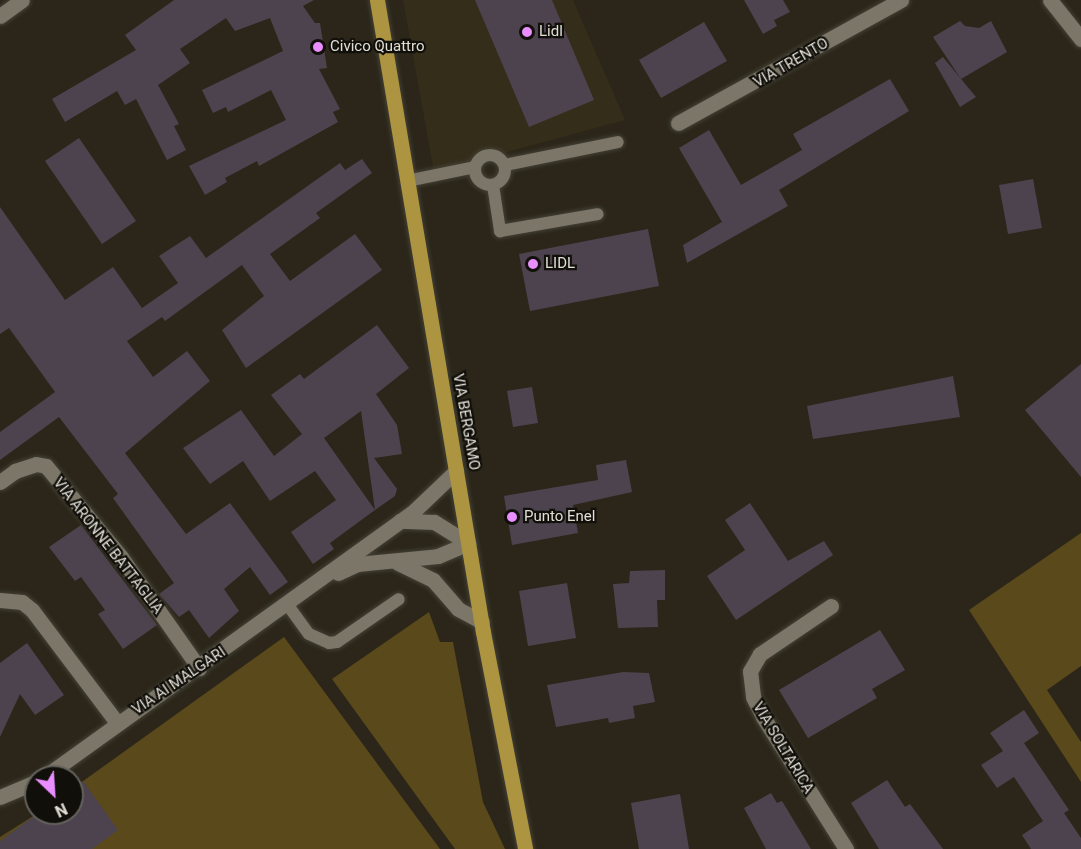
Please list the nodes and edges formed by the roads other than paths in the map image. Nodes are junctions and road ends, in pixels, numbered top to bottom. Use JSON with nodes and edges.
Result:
{"nodes":[{"id":1,"x":22,"y":0,"type":"edge"},
{"id":2,"x":378,"y":0,"type":"edge"},
{"id":3,"x":902,"y":0,"type":"edge"},
{"id":4,"x":1050,"y":0,"type":"edge"},
{"id":5,"x":0,"y":16,"type":"edge"},
{"id":6,"x":1081,"y":39,"type":"edge"},
{"id":7,"x":678,"y":123,"type":"dead end"},
{"id":8,"x":618,"y":142,"type":"dead end"},
{"id":9,"x":504,"y":165,"type":"junction"},
{"id":10,"x":475,"y":167,"type":"junction"},
{"id":11,"x":407,"y":182,"type":"junction"},
{"id":12,"x":493,"y":185,"type":"junction"},
{"id":13,"x":598,"y":214,"type":"dead end"},
{"id":14,"x":456,"y":471,"type":"junction"},
{"id":15,"x":0,"y":482,"type":"edge"},
{"id":16,"x":397,"y":522,"type":"junction"},
{"id":17,"x":468,"y":543,"type":"junction"},
{"id":18,"x":392,"y":561,"type":"junction"},
{"id":19,"x":313,"y":584,"type":"junction"},
{"id":20,"x":399,"y":599,"type":"dead end"},
{"id":21,"x":0,"y":600,"type":"edge"},
{"id":22,"x":287,"y":604,"type":"junction"},
{"id":23,"x":831,"y":606,"type":"dead end"},
{"id":24,"x":482,"y":622,"type":"junction"},
{"id":25,"x":199,"y":668,"type":"junction"},
{"id":26,"x":117,"y":723,"type":"junction"},
{"id":27,"x":60,"y":765,"type":"edge"},
{"id":28,"x":24,"y":787,"type":"edge"},
{"id":29,"x":0,"y":798,"type":"edge"},
{"id":30,"x":525,"y":849,"type":"edge"},
{"id":31,"x":846,"y":849,"type":"edge"}],
"edges":[{"from":1,"to":5,"type":"street"},
{"from":2,"to":11,"type":"main road","name":"VIA BERGAMO"},
{"from":3,"to":7,"type":"street","name":"VIA TRENTO"},
{"from":4,"to":6,"type":"street"},
{"from":8,"to":9,"type":"lane"},
{"from":9,"to":10,"type":"lane"},
{"from":9,"to":12,"type":"lane"},
{"from":10,"to":11,"type":"lane"},
{"from":10,"to":12,"type":"lane"},
{"from":11,"to":14,"type":"main road","name":"VIA BERGAMO"},
{"from":12,"to":13,"type":"lane"},
{"from":14,"to":16,"type":"street","name":"VIA AI MALGARI"},
{"from":14,"to":17,"type":"main road","name":"VIA BERGAMO"},
{"from":15,"to":25,"type":"street","name":"VIA ARONNE BATTAGLIA"},
{"from":16,"to":17,"type":"street"},
{"from":16,"to":19,"type":"street","name":"VIA AI MALGARI"},
{"from":17,"to":18,"type":"street","name":"VIA AI MALGARI"},
{"from":17,"to":24,"type":"main road","name":"VIA BERGAMO"},
{"from":18,"to":19,"type":"street","name":"VIA AI MALGARI"},
{"from":18,"to":24,"type":"street","name":"VIA AI MALGARI"},
{"from":19,"to":22,"type":"street","name":"VIA AI MALGARI"},
{"from":20,"to":22,"type":"lane"},
{"from":21,"to":26,"type":"street"},
{"from":22,"to":25,"type":"street","name":"VIA AI MALGARI"},
{"from":23,"to":31,"type":"street","name":"VIA SOLTARICA"},
{"from":24,"to":30,"type":"main road","name":"VIA BERGAMO"},
{"from":25,"to":26,"type":"street","name":"VIA AI MALGARI"},
{"from":26,"to":27,"type":"street","name":"VIA AI MALGARI"},
{"from":28,"to":29,"type":"street"}]}
